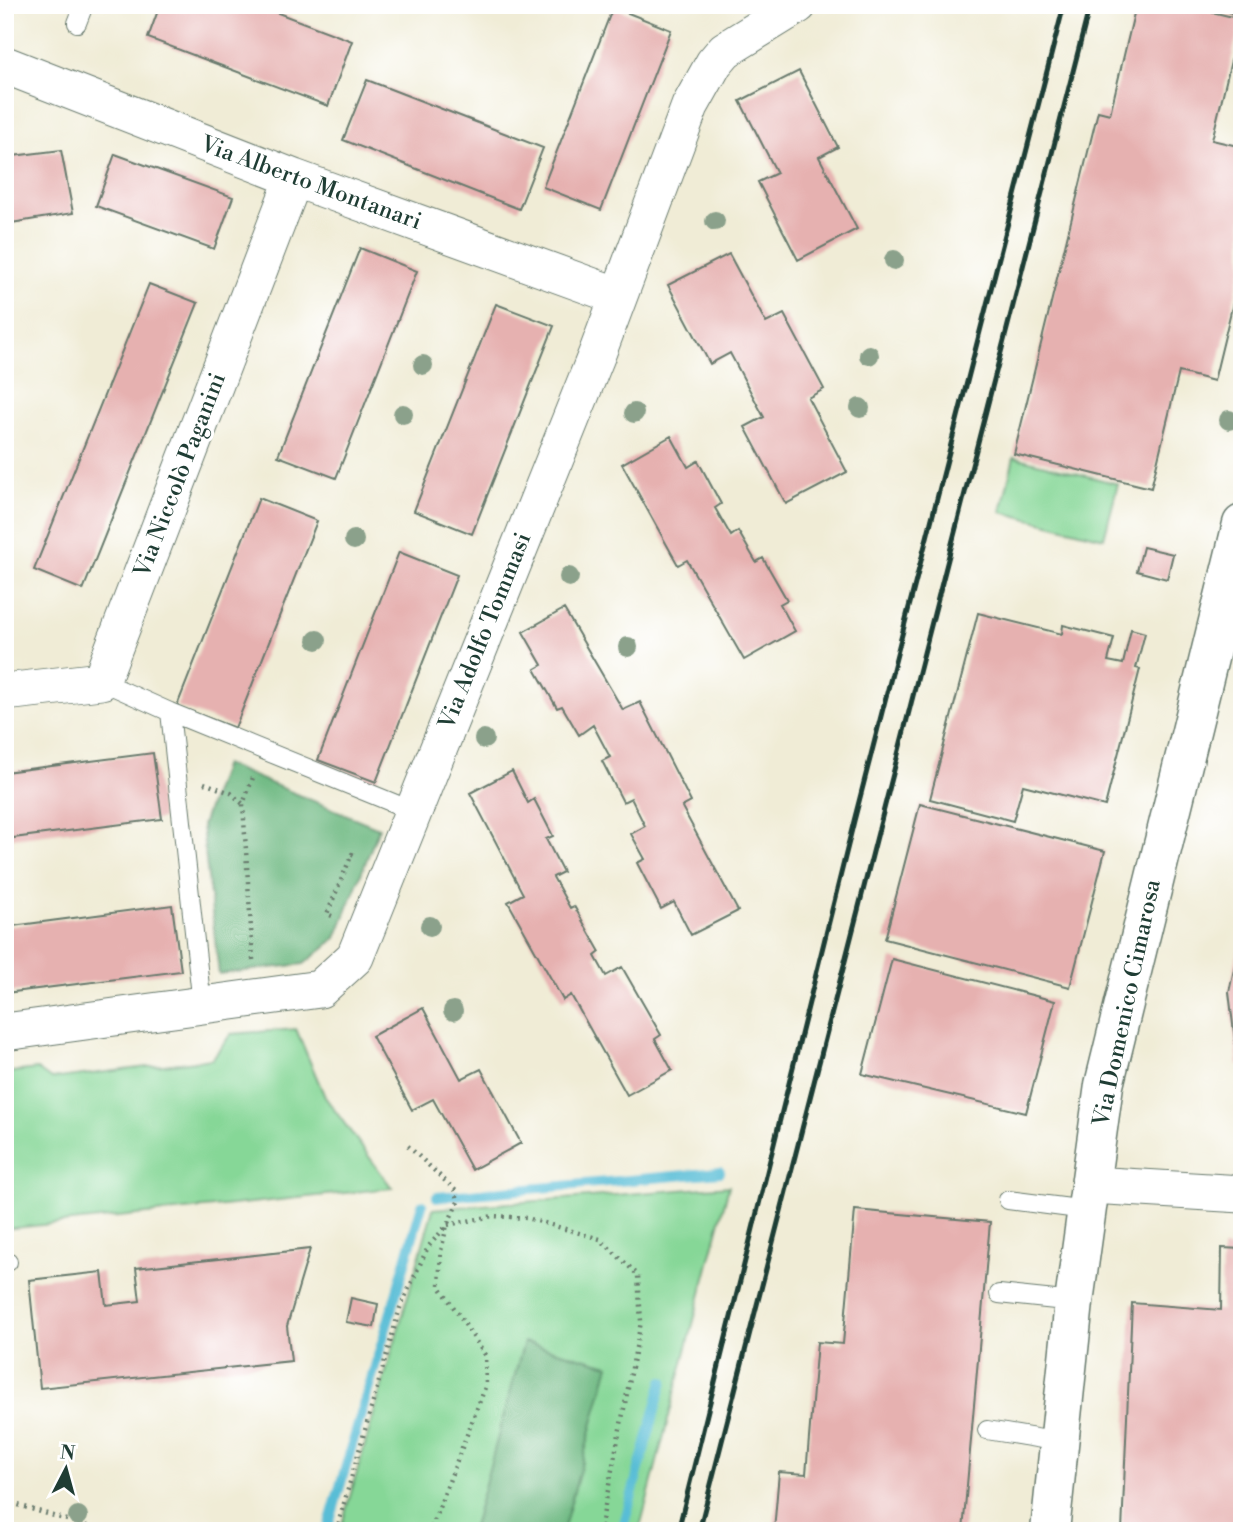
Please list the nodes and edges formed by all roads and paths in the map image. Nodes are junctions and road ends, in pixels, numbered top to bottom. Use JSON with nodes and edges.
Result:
{"nodes":[{"id":1,"x":84,"y":5,"type":"edge"},
{"id":2,"x":798,"y":5,"type":"edge"},
{"id":3,"x":77,"y":23,"type":"dead end"},
{"id":4,"x":5,"y":65,"type":"edge"},
{"id":5,"x":294,"y":178,"type":"junction"},
{"id":6,"x":618,"y":296,"type":"junction"},
{"id":7,"x":1242,"y":524,"type":"edge"},
{"id":8,"x":101,"y":681,"type":"junction"},
{"id":9,"x":5,"y":692,"type":"edge"},
{"id":10,"x":170,"y":712,"type":"junction"},
{"id":11,"x":255,"y":772,"type":"dead end"},
{"id":12,"x":210,"y":785,"type":"dead end"},
{"id":13,"x":243,"y":804,"type":"junction"},
{"id":14,"x":413,"y":811,"type":"junction"},
{"id":15,"x":253,"y":957,"type":"dead end"},
{"id":16,"x":202,"y":1005,"type":"junction"},
{"id":17,"x":5,"y":1032,"type":"edge"},
{"id":18,"x":408,"y":1146,"type":"dead end"},
{"id":19,"x":1242,"y":1195,"type":"edge"},
{"id":20,"x":1088,"y":1197,"type":"junction"},
{"id":21,"x":1008,"y":1200,"type":"dead end"},
{"id":22,"x":447,"y":1225,"type":"junction"},
{"id":23,"x":999,"y":1294,"type":"dead end"},
{"id":24,"x":1074,"y":1302,"type":"junction"},
{"id":25,"x":986,"y":1430,"type":"dead end"},
{"id":26,"x":1060,"y":1442,"type":"junction"},
{"id":27,"x":5,"y":1501,"type":"edge"},
{"id":28,"x":103,"y":1531,"type":"edge"},
{"id":29,"x":336,"y":1531,"type":"edge"},
{"id":30,"x":430,"y":1531,"type":"edge"},
{"id":31,"x":600,"y":1531,"type":"edge"},
{"id":32,"x":1050,"y":1531,"type":"edge"}],
"edges":[{"from":1,"to":3,"type":"lane"},
{"from":2,"to":6,"type":"street","name":"Via Adolfo Tommasi"},
{"from":4,"to":5,"type":"street","name":"Via Alberto Montanari"},
{"from":5,"to":6,"type":"street","name":"Via Alberto Montanari"},
{"from":5,"to":8,"type":"street","name":"Via Niccolò Paganini"},
{"from":6,"to":14,"type":"street","name":"Via Adolfo Tommasi"},
{"from":7,"to":20,"type":"street","name":"Via Domenico Cimarosa"},
{"from":8,"to":9,"type":"street"},
{"from":8,"to":10,"type":"lane"},
{"from":10,"to":14,"type":"lane"},
{"from":10,"to":16,"type":"lane"},
{"from":11,"to":13,"type":"path"},
{"from":12,"to":13,"type":"path"},
{"from":13,"to":15,"type":"path"},
{"from":14,"to":16,"type":"street","name":"Via Adolfo Tommasi"},
{"from":16,"to":17,"type":"street","name":"Via Adolfo Tommasi"},
{"from":18,"to":22,"type":"path"},
{"from":19,"to":20,"type":"street"},
{"from":20,"to":21,"type":"lane"},
{"from":20,"to":24,"type":"street","name":"Via Domenico Cimarosa"},
{"from":22,"to":29,"type":"path"},
{"from":22,"to":30,"type":"path"},
{"from":22,"to":31,"type":"path"},
{"from":23,"to":24,"type":"lane"},
{"from":24,"to":26,"type":"street","name":"Via Domenico Cimarosa"},
{"from":25,"to":26,"type":"lane"},
{"from":26,"to":32,"type":"street","name":"Via Domenico Cimarosa"},
{"from":27,"to":28,"type":"path"}]}
